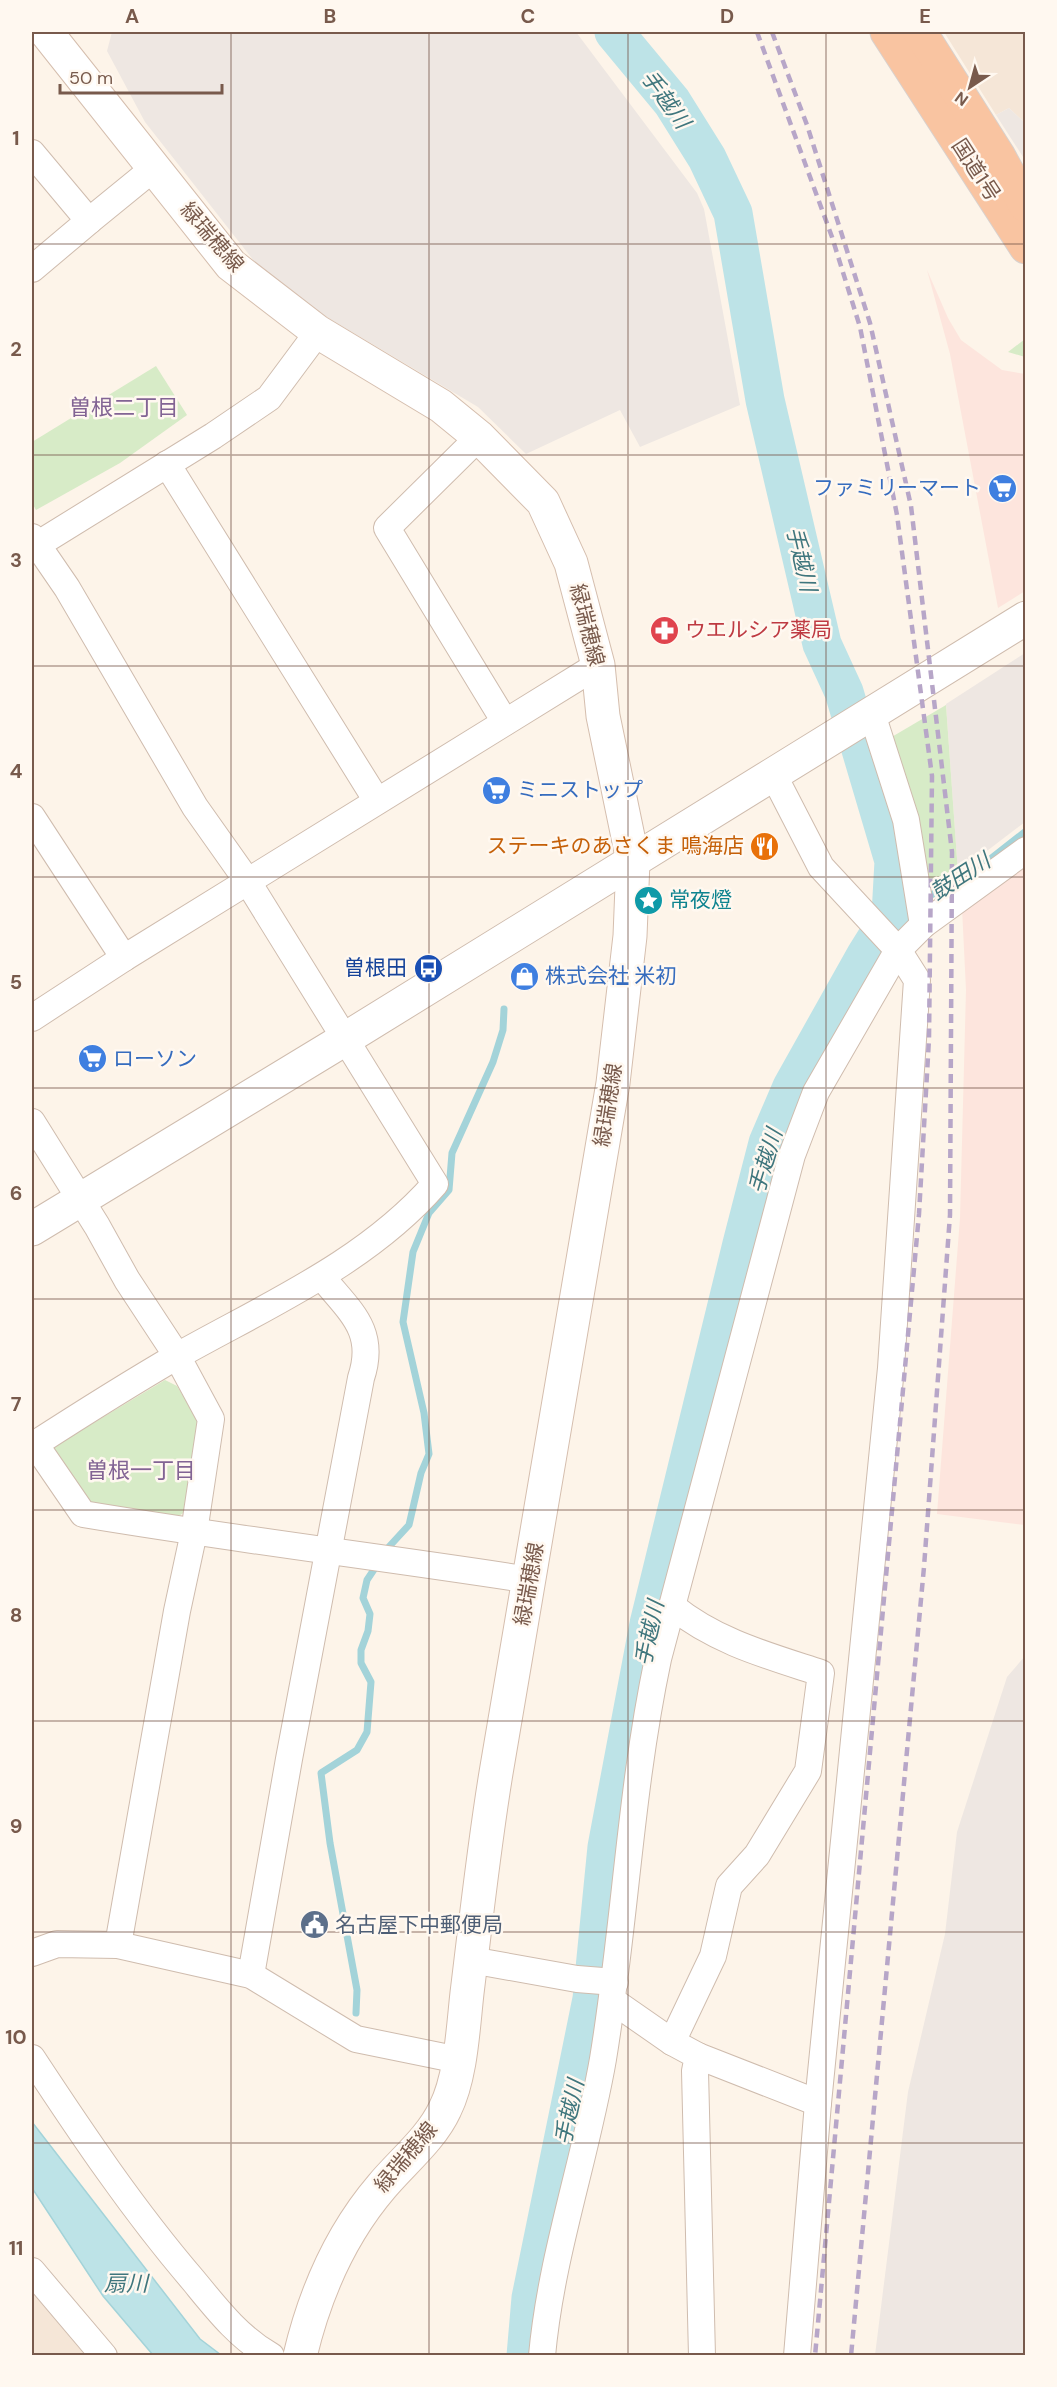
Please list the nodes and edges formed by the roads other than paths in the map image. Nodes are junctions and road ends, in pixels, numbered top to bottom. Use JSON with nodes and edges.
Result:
{"nodes":[{"id":1,"x":46,"y":32,"type":"edge"},
{"id":2,"x":888,"y":32,"type":"edge"},
{"id":3,"x":920,"y":32,"type":"edge"},
{"id":4,"x":32,"y":153,"type":"edge"},
{"id":5,"x":154,"y":168,"type":"junction"},
{"id":6,"x":1026,"y":206,"type":"edge"},
{"id":7,"x":89,"y":221,"type":"junction"},
{"id":8,"x":1026,"y":247,"type":"edge"},
{"id":9,"x":32,"y":269,"type":"edge"},
{"id":10,"x":318,"y":332,"type":"junction"},
{"id":11,"x":479,"y":437,"type":"junction"},
{"id":12,"x":167,"y":464,"type":"junction"},
{"id":13,"x":33,"y":543,"type":"edge"},
{"id":14,"x":1026,"y":618,"type":"edge"},
{"id":15,"x":598,"y":665,"type":"junction"},
{"id":16,"x":870,"y":715,"type":"junction"},
{"id":17,"x":505,"y":722,"type":"junction"},
{"id":18,"x":773,"y":774,"type":"junction"},
{"id":19,"x":377,"y":801,"type":"junction"},
{"id":20,"x":32,"y":817,"type":"edge"},
{"id":21,"x":1026,"y":850,"type":"edge"},
{"id":22,"x":633,"y":861,"type":"junction"},
{"id":23,"x":248,"y":882,"type":"junction"},
{"id":24,"x":922,"y":908,"type":"junction"},
{"id":25,"x":895,"y":947,"type":"junction"},
{"id":26,"x":124,"y":958,"type":"junction"},
{"id":27,"x":32,"y":1018,"type":"edge"},
{"id":28,"x":345,"y":1039,"type":"junction"},
{"id":29,"x":32,"y":1122,"type":"edge"},
{"id":30,"x":80,"y":1199,"type":"junction"},
{"id":31,"x":32,"y":1229,"type":"edge"},
{"id":32,"x":322,"y":1277,"type":"junction"},
{"id":33,"x":177,"y":1356,"type":"junction"},
{"id":34,"x":33,"y":1445,"type":"edge"},
{"id":35,"x":194,"y":1532,"type":"junction"},
{"id":36,"x":330,"y":1549,"type":"junction"},
{"id":37,"x":530,"y":1580,"type":"junction"},
{"id":38,"x":672,"y":1606,"type":"junction"},
{"id":39,"x":118,"y":1945,"type":"junction"},
{"id":40,"x":32,"y":1953,"type":"edge"},
{"id":41,"x":471,"y":1960,"type":"junction"},
{"id":42,"x":251,"y":1975,"type":"junction"},
{"id":43,"x":612,"y":1988,"type":"junction"},
{"id":44,"x":672,"y":2042,"type":"junction"},
{"id":45,"x":698,"y":2056,"type":"junction"},
{"id":46,"x":32,"y":2058,"type":"edge"},
{"id":47,"x":459,"y":2060,"type":"junction"},
{"id":48,"x":818,"y":2103,"type":"junction"},
{"id":49,"x":32,"y":2271,"type":"edge"},
{"id":50,"x":104,"y":2355,"type":"edge"},
{"id":51,"x":271,"y":2355,"type":"edge"},
{"id":52,"x":300,"y":2355,"type":"edge"},
{"id":53,"x":542,"y":2355,"type":"edge"},
{"id":54,"x":702,"y":2355,"type":"edge"},
{"id":55,"x":797,"y":2355,"type":"edge"}],
"edges":[{"from":1,"to":5,"type":"main road","name":"緑瑞穂線"},
{"from":2,"to":8,"type":"highway","name":"国道1号"},
{"from":3,"to":6,"type":"highway","name":"国道1号"},
{"from":4,"to":7,"type":"street"},
{"from":5,"to":7,"type":"street"},
{"from":5,"to":10,"type":"main road","name":"緑瑞穂線"},
{"from":7,"to":9,"type":"street"},
{"from":10,"to":11,"type":"main road","name":"緑瑞穂線"},
{"from":10,"to":12,"type":"street"},
{"from":11,"to":15,"type":"main road","name":"緑瑞穂線"},
{"from":11,"to":17,"type":"street"},
{"from":12,"to":13,"type":"street"},
{"from":12,"to":19,"type":"street"},
{"from":13,"to":23,"type":"street"},
{"from":14,"to":16,"type":"main road"},
{"from":15,"to":17,"type":"street"},
{"from":15,"to":22,"type":"main road","name":"緑瑞穂線"},
{"from":16,"to":18,"type":"main road"},
{"from":16,"to":24,"type":"street"},
{"from":17,"to":19,"type":"street"},
{"from":18,"to":22,"type":"main road"},
{"from":18,"to":25,"type":"street"},
{"from":19,"to":23,"type":"street"},
{"from":20,"to":26,"type":"street"},
{"from":21,"to":24,"type":"street"},
{"from":22,"to":28,"type":"main road"},
{"from":22,"to":37,"type":"main road","name":"緑瑞穂線"},
{"from":23,"to":26,"type":"street"},
{"from":23,"to":28,"type":"street"},
{"from":24,"to":25,"type":"street"},
{"from":25,"to":38,"type":"street"},
{"from":25,"to":48,"type":"street"},
{"from":26,"to":27,"type":"street"},
{"from":28,"to":30,"type":"main road"},
{"from":28,"to":32,"type":"street"},
{"from":29,"to":30,"type":"street"},
{"from":30,"to":31,"type":"main road"},
{"from":30,"to":33,"type":"street"},
{"from":32,"to":33,"type":"street"},
{"from":32,"to":36,"type":"street"},
{"from":33,"to":34,"type":"street"},
{"from":33,"to":35,"type":"street"},
{"from":34,"to":35,"type":"street"},
{"from":35,"to":36,"type":"street"},
{"from":35,"to":39,"type":"street"},
{"from":36,"to":37,"type":"street"},
{"from":36,"to":42,"type":"street"},
{"from":37,"to":41,"type":"main road","name":"緑瑞穂線"},
{"from":38,"to":43,"type":"street"},
{"from":38,"to":44,"type":"street"},
{"from":39,"to":40,"type":"street"},
{"from":39,"to":42,"type":"street"},
{"from":41,"to":43,"type":"street"},
{"from":41,"to":47,"type":"main road","name":"緑瑞穂線"},
{"from":42,"to":47,"type":"street"},
{"from":43,"to":44,"type":"street"},
{"from":43,"to":53,"type":"street"},
{"from":44,"to":45,"type":"street"},
{"from":45,"to":48,"type":"street"},
{"from":45,"to":54,"type":"street"},
{"from":46,"to":51,"type":"street"},
{"from":47,"to":52,"type":"main road","name":"緑瑞穂線"},
{"from":48,"to":55,"type":"street"},
{"from":49,"to":50,"type":"street"}]}
